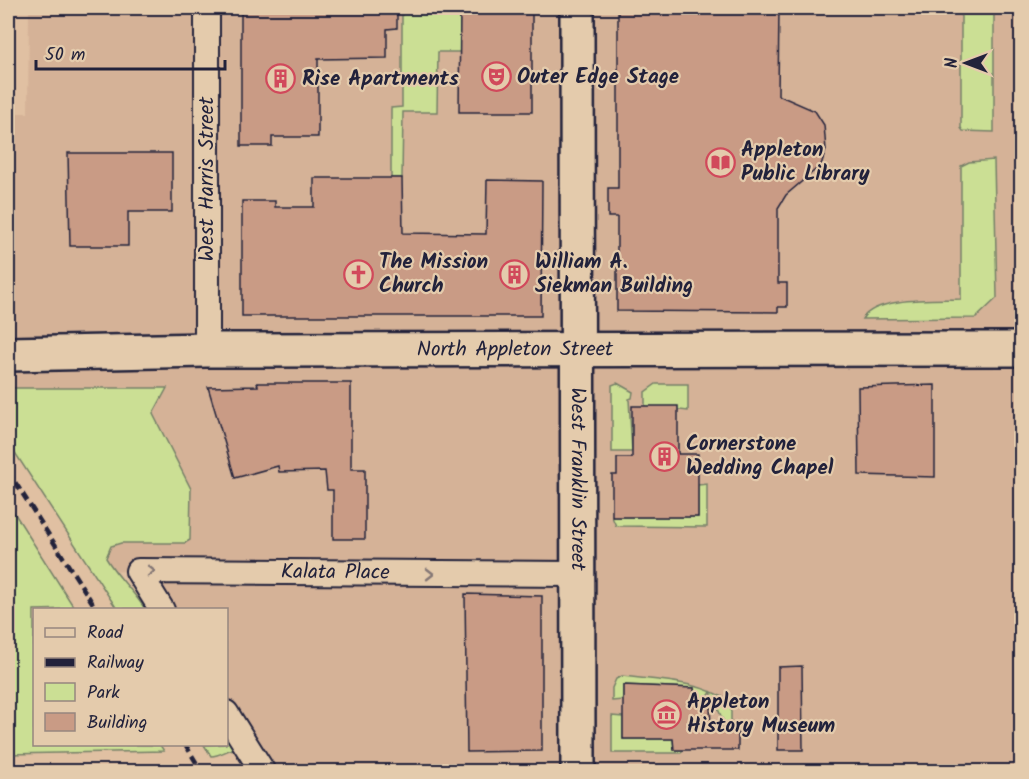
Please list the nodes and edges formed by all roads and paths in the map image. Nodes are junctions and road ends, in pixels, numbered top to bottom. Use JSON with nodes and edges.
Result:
{"nodes":[{"id":1,"x":207,"y":8,"type":"edge"},
{"id":2,"x":577,"y":8,"type":"edge"},
{"id":3,"x":578,"y":349,"type":"junction"},
{"id":4,"x":1022,"y":349,"type":"edge"},
{"id":5,"x":207,"y":351,"type":"junction"},
{"id":6,"x":8,"y":354,"type":"edge"},
{"id":7,"x":576,"y":574,"type":"junction"},
{"id":8,"x":161,"y":608,"type":"edge"},
{"id":9,"x":228,"y":716,"type":"edge"},
{"id":10,"x":263,"y":771,"type":"edge"},
{"id":11,"x":578,"y":771,"type":"edge"}],
"edges":[{"from":1,"to":5,"type":"street","name":"West Harris Street"},
{"from":2,"to":3,"type":"main road","name":"West Franklin Street"},
{"from":3,"to":4,"type":"main road","name":"North Appleton Street"},
{"from":3,"to":5,"type":"main road","name":"North Appleton Street"},
{"from":3,"to":7,"type":"main road","name":"West Franklin Street"},
{"from":5,"to":6,"type":"main road","name":"North Appleton Street"},
{"from":8,"to":7,"type":"street","name":"Kalata Place","one_way":true},
{"from":7,"to":11,"type":"main road","name":"West Franklin Street"},
{"from":9,"to":10,"type":"street"}]}
